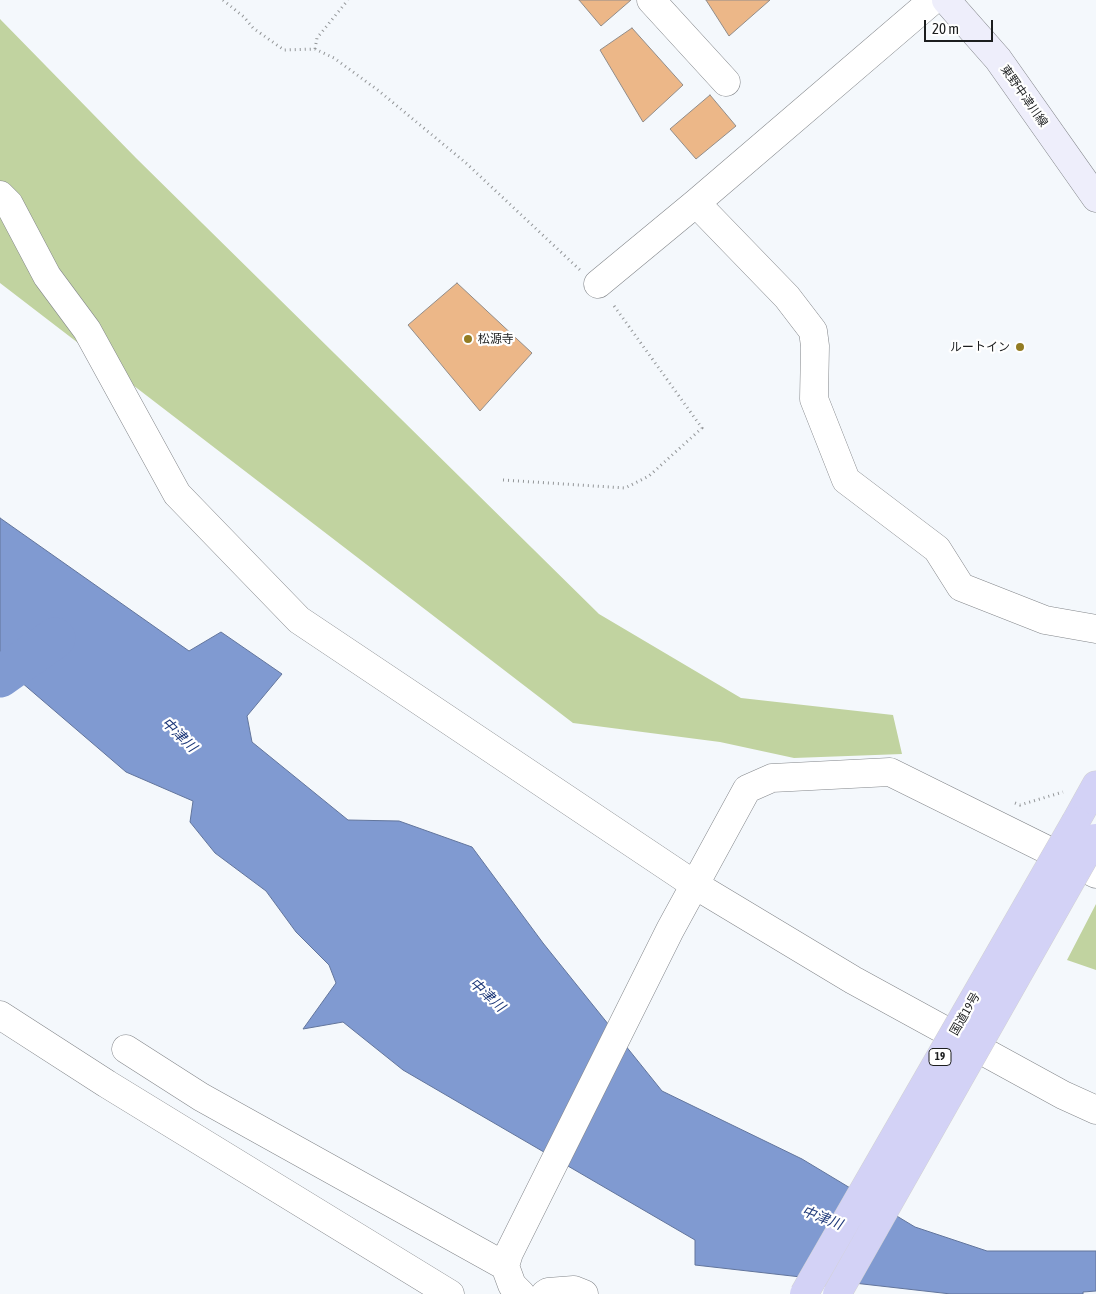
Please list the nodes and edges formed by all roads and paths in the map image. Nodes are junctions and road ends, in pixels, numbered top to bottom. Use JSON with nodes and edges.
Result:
{"nodes":[{"id":1,"x":223,"y":0,"type":"edge"},
{"id":2,"x":348,"y":0,"type":"edge"},
{"id":3,"x":651,"y":0,"type":"edge"},
{"id":4,"x":933,"y":0,"type":"edge"},
{"id":5,"x":946,"y":0,"type":"edge"},
{"id":6,"x":315,"y":49,"type":"junction"},
{"id":7,"x":726,"y":82,"type":"dead end"},
{"id":8,"x":0,"y":195,"type":"edge"},
{"id":9,"x":1096,"y":198,"type":"edge"},
{"id":10,"x":696,"y":203,"type":"junction"},
{"id":11,"x":598,"y":284,"type":"junction"},
{"id":12,"x":503,"y":480,"type":"dead end"},
{"id":13,"x":1096,"y":629,"type":"edge"},
{"id":14,"x":1096,"y":785,"type":"edge"},
{"id":15,"x":1089,"y":832,"type":"edge"},
{"id":16,"x":1096,"y":874,"type":"edge"},
{"id":17,"x":695,"y":885,"type":"junction"},
{"id":18,"x":0,"y":1016,"type":"edge"},
{"id":19,"x":126,"y":1049,"type":"dead end"},
{"id":20,"x":1096,"y":1110,"type":"edge"},
{"id":21,"x":507,"y":1259,"type":"junction"},
{"id":22,"x":450,"y":1294,"type":"edge"},
{"id":23,"x":521,"y":1294,"type":"edge"},
{"id":24,"x":545,"y":1294,"type":"edge"},
{"id":25,"x":584,"y":1294,"type":"edge"},
{"id":26,"x":804,"y":1294,"type":"edge"},
{"id":27,"x":837,"y":1294,"type":"edge"}],
"edges":[{"from":1,"to":6,"type":"path"},
{"from":2,"to":6,"type":"path"},
{"from":3,"to":7,"type":"street"},
{"from":4,"to":10,"type":"street"},
{"from":5,"to":9,"type":"main road","name":"東野中津川線"},
{"from":6,"to":11,"type":"path"},
{"from":8,"to":17,"type":"street"},
{"from":10,"to":11,"type":"street"},
{"from":10,"to":13,"type":"street"},
{"from":11,"to":12,"type":"path"},
{"from":14,"to":15,"type":"highway","name":"国道19号","number":"19"},
{"from":15,"to":26,"type":"highway","name":"国道19号","number":"19","bridge":true},
{"from":15,"to":27,"type":"highway","name":"国道19号","number":"19","bridge":true},
{"from":16,"to":17,"type":"street"},
{"from":17,"to":20,"type":"street"},
{"from":17,"to":21,"type":"street"},
{"from":18,"to":22,"type":"street"},
{"from":19,"to":21,"type":"street"},
{"from":21,"to":23,"type":"street"},
{"from":24,"to":25,"type":"street"}]}
